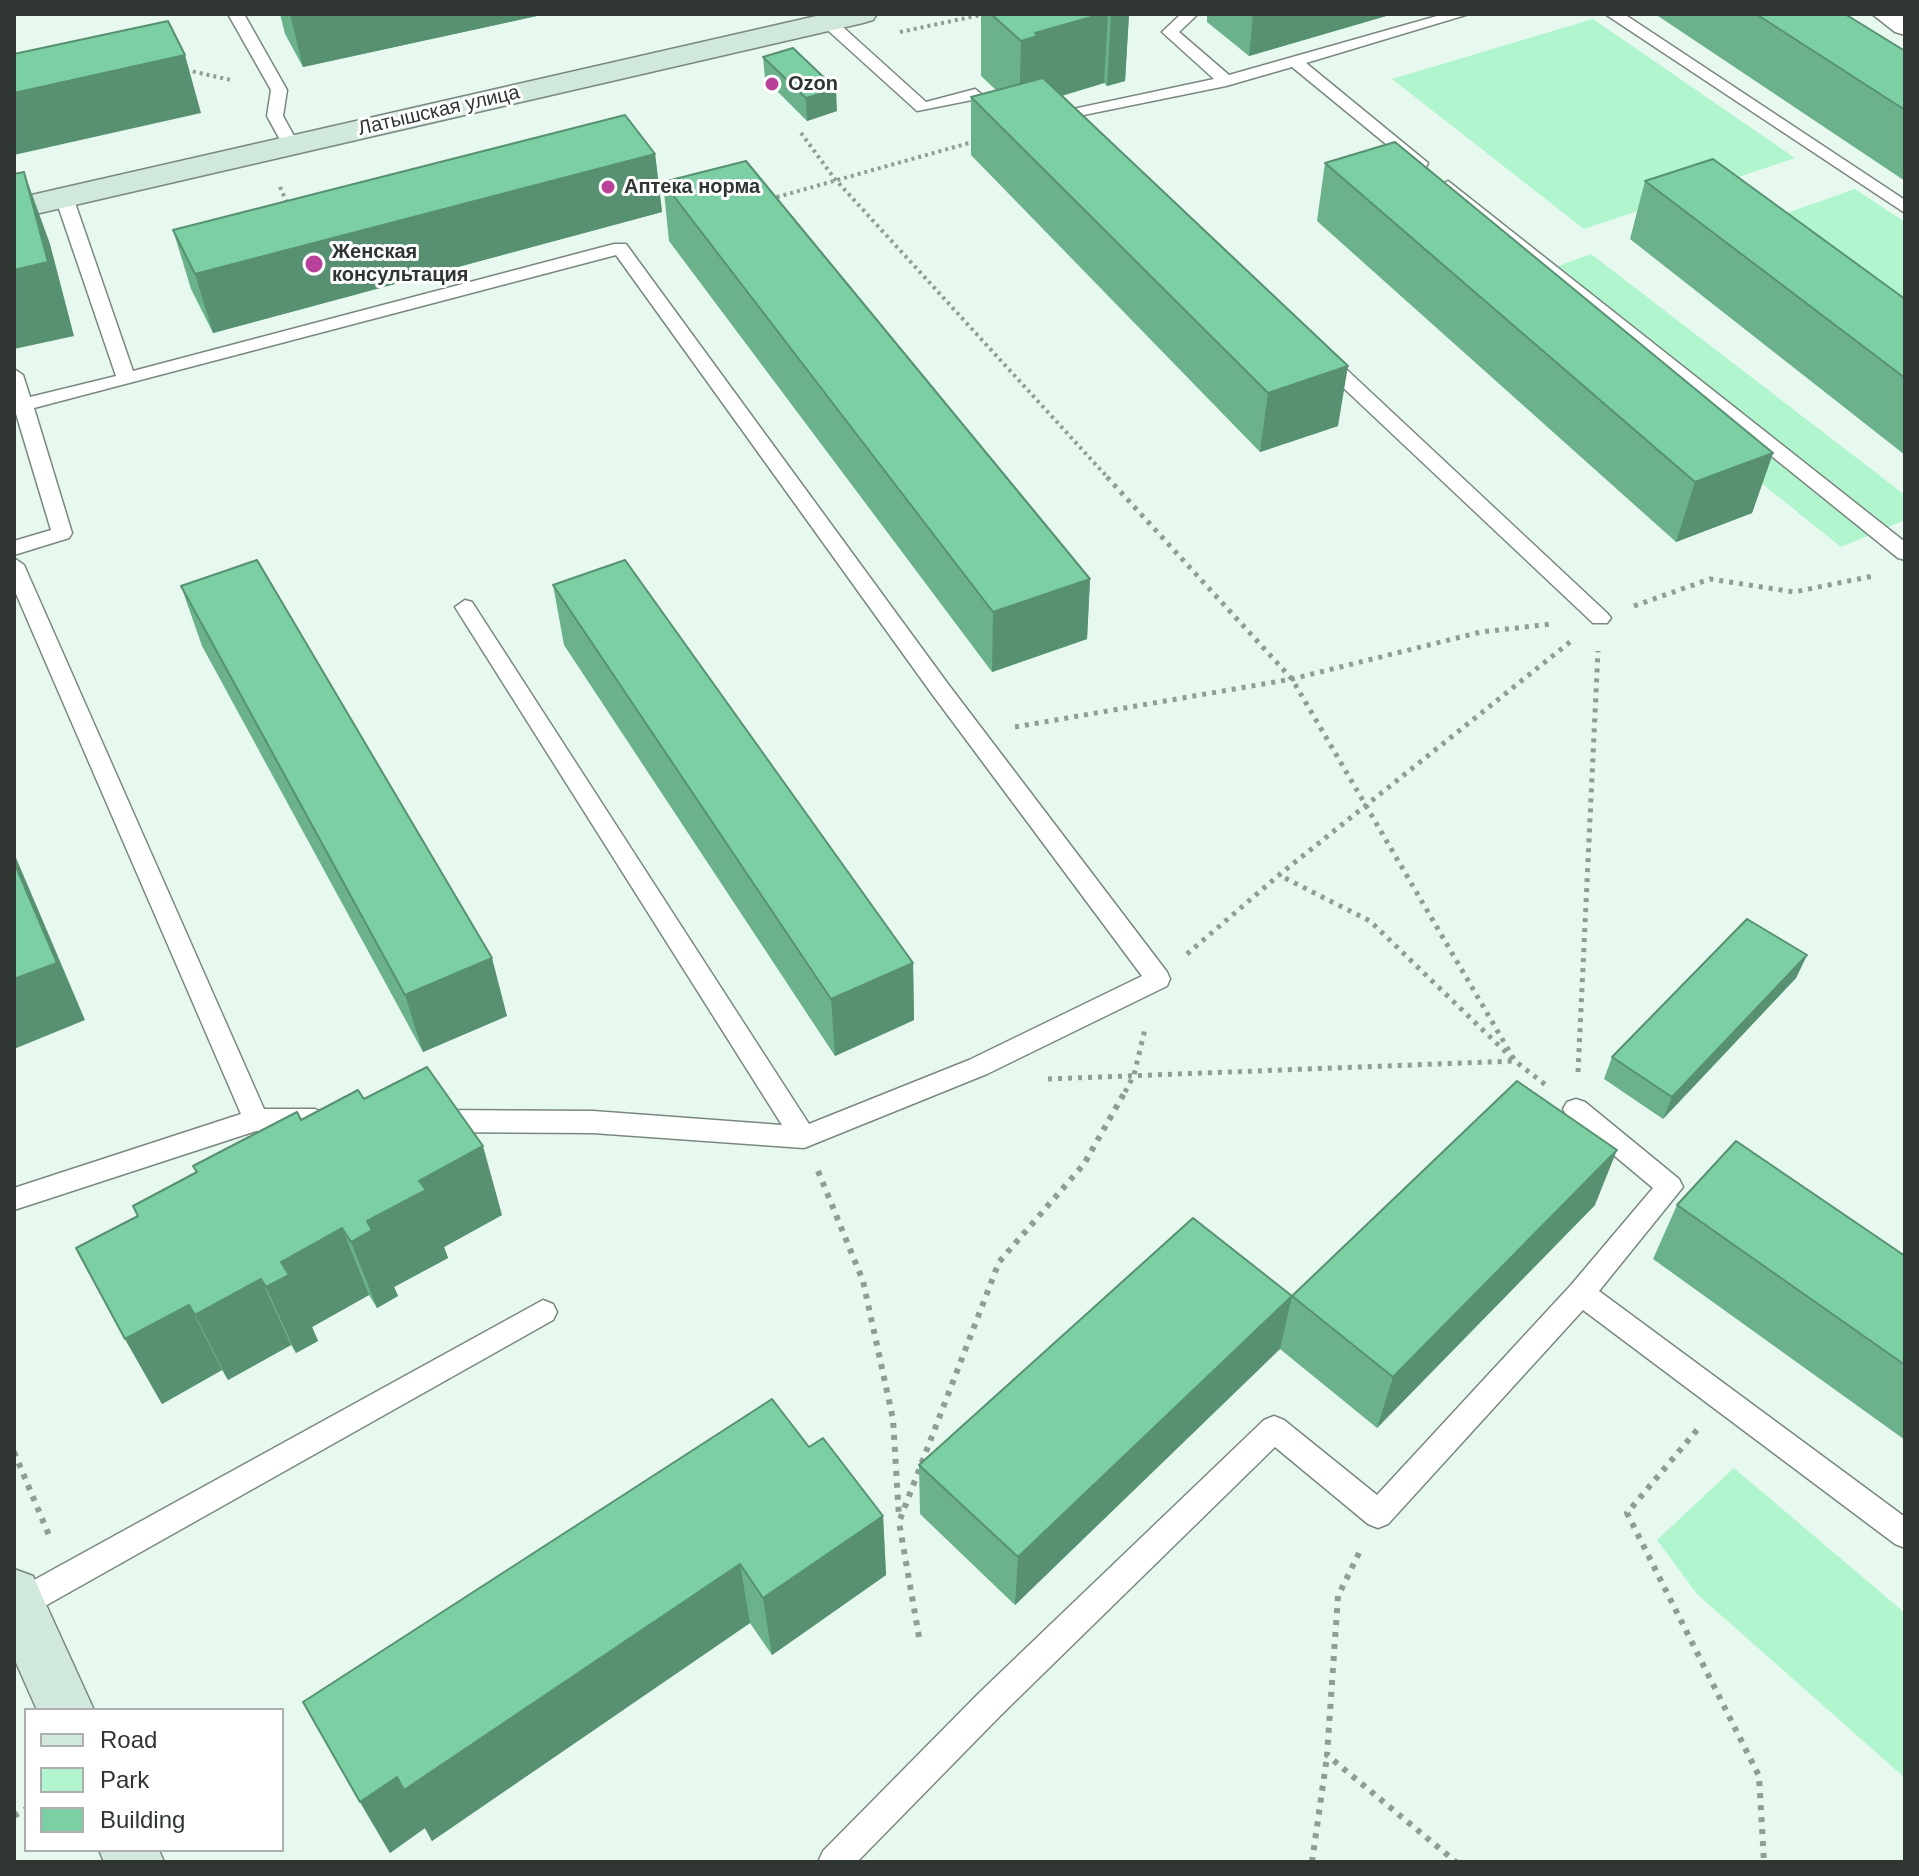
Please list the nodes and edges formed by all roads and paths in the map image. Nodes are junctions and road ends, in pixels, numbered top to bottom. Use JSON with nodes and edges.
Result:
{"nodes":[{"id":1,"x":236,"y":14,"type":"edge"},
{"id":2,"x":863,"y":14,"type":"edge"},
{"id":3,"x":1190,"y":14,"type":"edge"},
{"id":4,"x":1461,"y":14,"type":"edge"},
{"id":5,"x":1613,"y":14,"type":"edge"},
{"id":6,"x":1886,"y":14,"type":"edge"},
{"id":7,"x":828,"y":22,"type":"junction"},
{"id":8,"x":1905,"y":26,"type":"edge"},
{"id":9,"x":1294,"y":61,"type":"junction"},
{"id":10,"x":178,"y":68,"type":"edge"},
{"id":11,"x":1226,"y":81,"type":"junction"},
{"id":12,"x":279,"y":90,"type":"junction"},
{"id":13,"x":1064,"y":121,"type":"edge"},
{"id":14,"x":1015,"y":130,"type":"joint"},
{"id":15,"x":801,"y":133,"type":"dead end"},
{"id":16,"x":291,"y":145,"type":"junction"},
{"id":17,"x":834,"y":178,"type":"junction"},
{"id":18,"x":278,"y":182,"type":"dead end"},
{"id":19,"x":64,"y":197,"type":"junction"},
{"id":20,"x":763,"y":202,"type":"edge"},
{"id":21,"x":1905,"y":208,"type":"edge"},
{"id":22,"x":14,"y":209,"type":"edge"},
{"id":23,"x":294,"y":218,"type":"edge"},
{"id":24,"x":1309,"y":346,"type":"edge"},
{"id":25,"x":14,"y":375,"type":"edge"},
{"id":26,"x":126,"y":379,"type":"junction"},
{"id":27,"x":23,"y":405,"type":"junction"},
{"id":28,"x":14,"y":548,"type":"edge"},
{"id":29,"x":1905,"y":553,"type":"edge"},
{"id":30,"x":14,"y":565,"type":"edge"},
{"id":31,"x":1877,"y":575,"type":"dead end"},
{"id":32,"x":465,"y":607,"type":"dead end"},
{"id":33,"x":1600,"y":618,"type":"junction"},
{"id":34,"x":1292,"y":679,"type":"junction"},
{"id":35,"x":940,"y":689,"type":"junction"},
{"id":36,"x":1367,"y":804,"type":"junction"},
{"id":37,"x":1279,"y":875,"type":"junction"},
{"id":38,"x":1158,"y":979,"type":"junction"},
{"id":39,"x":1515,"y":1061,"type":"junction"},
{"id":40,"x":978,"y":1067,"type":"junction"},
{"id":41,"x":1134,"y":1075,"type":"junction"},
{"id":42,"x":1576,"y":1109,"type":"junction"},
{"id":43,"x":256,"y":1120,"type":"junction"},
{"id":44,"x":333,"y":1120,"type":"edge"},
{"id":45,"x":409,"y":1121,"type":"edge"},
{"id":46,"x":804,"y":1137,"type":"junction"},
{"id":47,"x":14,"y":1199,"type":"edge"},
{"id":48,"x":1581,"y":1293,"type":"junction"},
{"id":49,"x":543,"y":1312,"type":"dead end"},
{"id":50,"x":1724,"y":1399,"type":"junction"},
{"id":51,"x":1378,"y":1514,"type":"junction"},
{"id":52,"x":899,"y":1522,"type":"junction"},
{"id":53,"x":1905,"y":1534,"type":"edge"},
{"id":54,"x":16,"y":1600,"type":"edge"},
{"id":55,"x":919,"y":1637,"type":"dead end"},
{"id":56,"x":65,"y":1708,"type":"edge"},
{"id":57,"x":1327,"y":1755,"type":"junction"},
{"id":58,"x":834,"y":1862,"type":"edge"},
{"id":59,"x":1312,"y":1862,"type":"edge"},
{"id":60,"x":1456,"y":1862,"type":"edge"},
{"id":61,"x":1764,"y":1862,"type":"edge"}],
"edges":[{"from":1,"to":12,"type":"lane"},
{"from":2,"to":7,"type":"street","name":"Латышская улица"},
{"from":3,"to":11,"type":"lane"},
{"from":4,"to":9,"type":"lane"},
{"from":5,"to":21,"type":"lane"},
{"from":6,"to":8,"type":"street"},
{"from":7,"to":14,"type":"lane"},
{"from":7,"to":16,"type":"street","name":"Латышская улица"},
{"from":9,"to":11,"type":"lane"},
{"from":9,"to":29,"type":"lane"},
{"from":10,"to":12,"type":"path"},
{"from":11,"to":13,"type":"lane"},
{"from":12,"to":16,"type":"lane"},
{"from":14,"to":17,"type":"path"},
{"from":15,"to":17,"type":"path"},
{"from":16,"to":19,"type":"street","name":"Латышская улица"},
{"from":17,"to":20,"type":"path"},
{"from":17,"to":34,"type":"path"},
{"from":18,"to":23,"type":"path"},
{"from":19,"to":22,"type":"street","name":"Латышская улица"},
{"from":19,"to":26,"type":"lane"},
{"from":24,"to":33,"type":"lane"},
{"from":25,"to":27,"type":"lane"},
{"from":26,"to":27,"type":"lane"},
{"from":26,"to":35,"type":"lane"},
{"from":27,"to":28,"type":"lane"},
{"from":30,"to":43,"type":"lane"},
{"from":31,"to":33,"type":"path"},
{"from":32,"to":46,"type":"lane"},
{"from":33,"to":34,"type":"path"},
{"from":33,"to":36,"type":"path"},
{"from":33,"to":42,"type":"path"},
{"from":34,"to":35,"type":"path"},
{"from":34,"to":36,"type":"path"},
{"from":35,"to":38,"type":"lane"},
{"from":36,"to":37,"type":"path"},
{"from":36,"to":39,"type":"path"},
{"from":37,"to":38,"type":"path"},
{"from":37,"to":39,"type":"path"},
{"from":38,"to":40,"type":"lane"},
{"from":38,"to":41,"type":"path"},
{"from":39,"to":41,"type":"path"},
{"from":39,"to":42,"type":"path"},
{"from":40,"to":41,"type":"path"},
{"from":40,"to":46,"type":"lane"},
{"from":41,"to":52,"type":"path"},
{"from":42,"to":48,"type":"lane"},
{"from":43,"to":44,"type":"lane"},
{"from":43,"to":47,"type":"lane"},
{"from":45,"to":46,"type":"lane"},
{"from":46,"to":52,"type":"path"},
{"from":48,"to":50,"type":"lane"},
{"from":48,"to":51,"type":"lane"},
{"from":49,"to":54,"type":"lane"},
{"from":50,"to":53,"type":"lane"},
{"from":50,"to":61,"type":"path"},
{"from":51,"to":57,"type":"path"},
{"from":51,"to":58,"type":"lane"},
{"from":52,"to":55,"type":"path"},
{"from":54,"to":56,"type":"street"},
{"from":57,"to":59,"type":"path"},
{"from":57,"to":60,"type":"path"}]}
